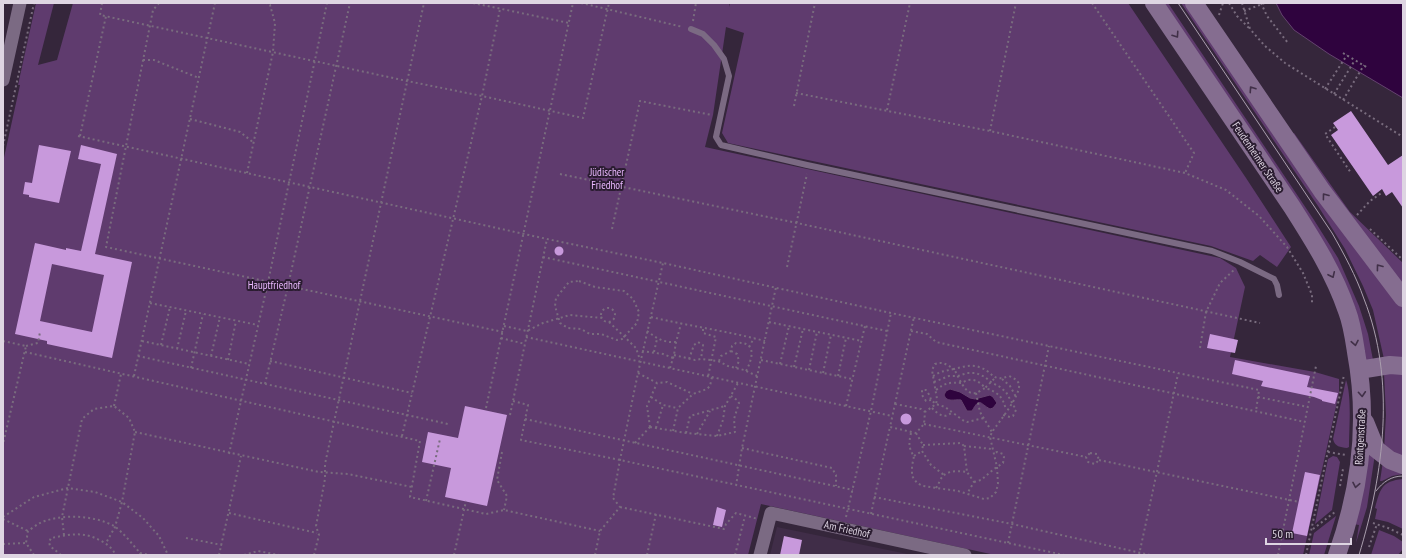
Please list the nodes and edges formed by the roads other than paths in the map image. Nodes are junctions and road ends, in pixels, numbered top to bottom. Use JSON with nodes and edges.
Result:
{"nodes":[{"id":1,"x":20,"y":3,"type":"edge"},
{"id":2,"x":1154,"y":3,"type":"edge"},
{"id":3,"x":1194,"y":3,"type":"edge"},
{"id":4,"x":691,"y":29,"type":"road end"},
{"id":5,"x":3,"y":80,"type":"edge"},
{"id":6,"x":1279,"y":295,"type":"dead end"},
{"id":7,"x":1403,"y":298,"type":"edge"},
{"id":8,"x":1349,"y":317,"type":"joint"},
{"id":9,"x":1403,"y":366,"type":"edge"},
{"id":10,"x":1352,"y":370,"type":"junction"},
{"id":11,"x":1363,"y":418,"type":"junction"},
{"id":12,"x":1403,"y":465,"type":"edge"},
{"id":13,"x":760,"y":555,"type":"edge"},
{"id":14,"x":965,"y":555,"type":"edge"},
{"id":15,"x":1337,"y":555,"type":"edge"}],
"edges":[{"from":1,"to":5,"type":"street"},
{"from":2,"to":8,"type":"main road","name":"Feudenheimer Straße","one_way":true},
{"from":7,"to":3,"type":"main road","one_way":true},
{"from":4,"to":6,"type":"lane"},
{"from":8,"to":10,"type":"main road","name":"Röntgenstraße","one_way":true},
{"from":9,"to":10,"type":"main road"},
{"from":10,"to":11,"type":"main road","name":"Röntgenstraße","one_way":true},
{"from":11,"to":12,"type":"main road"},
{"from":11,"to":15,"type":"main road","name":"Röntgenstraße","one_way":true},
{"from":13,"to":14,"type":"street","name":"Am Friedhof"}]}
